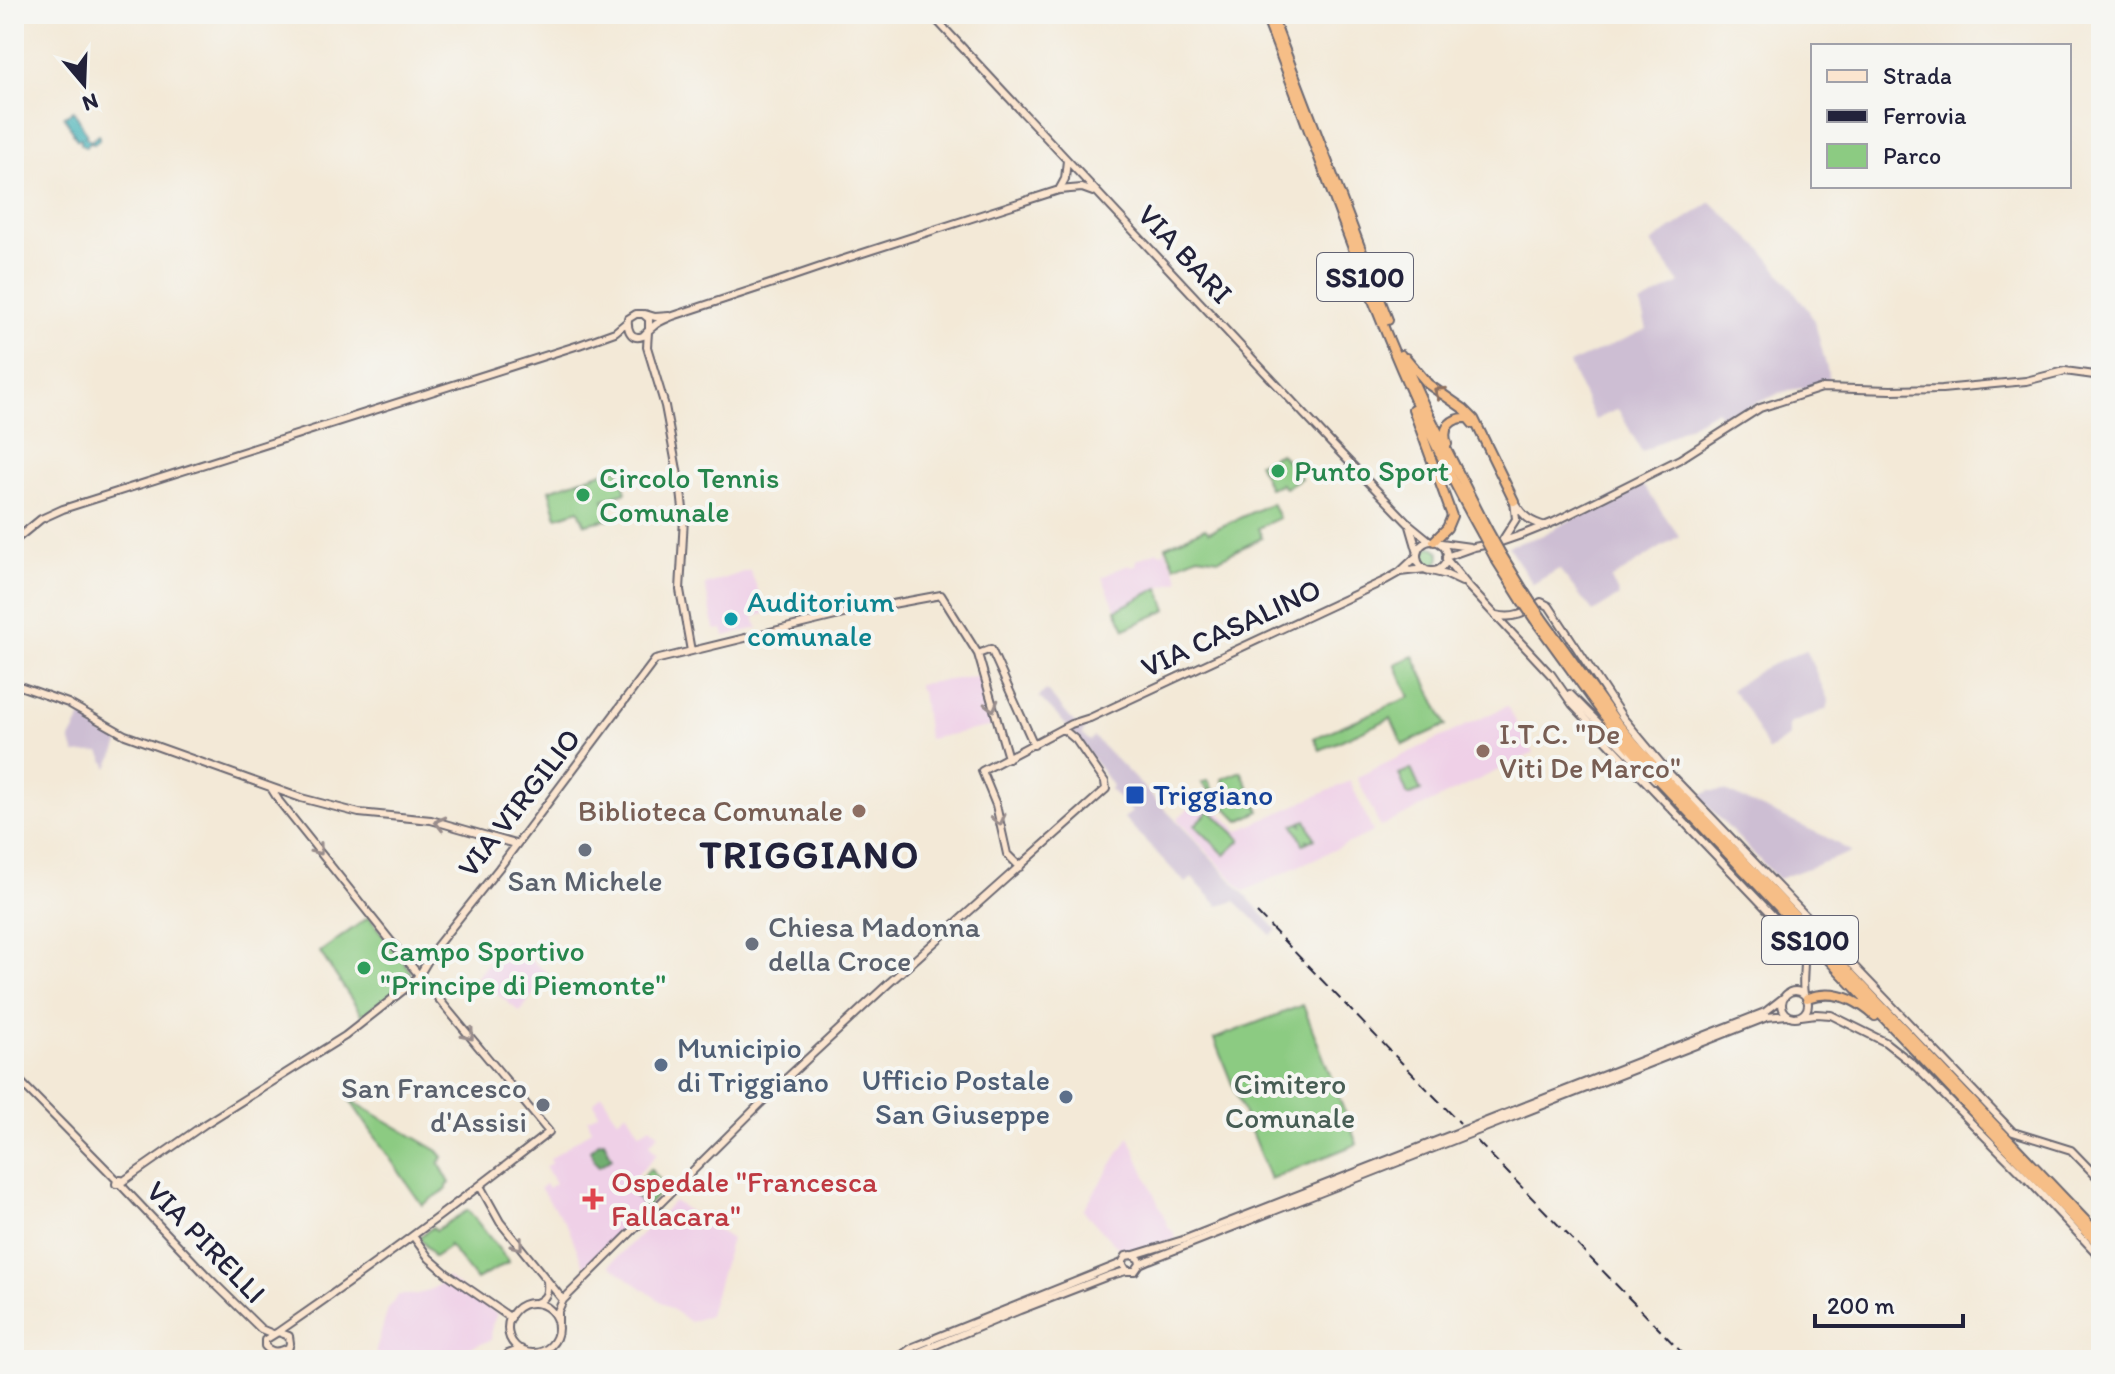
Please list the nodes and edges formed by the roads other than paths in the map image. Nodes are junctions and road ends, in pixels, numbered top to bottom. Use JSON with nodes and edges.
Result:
{"nodes":[{"id":1,"x":931,"y":14,"type":"edge"},
{"id":2,"x":1268,"y":14,"type":"edge"},
{"id":3,"x":1067,"y":160,"type":"junction"},
{"id":4,"x":1083,"y":177,"type":"junction"},
{"id":5,"x":1063,"y":190,"type":"junction"},
{"id":6,"x":1103,"y":198,"type":"junction"},
{"id":7,"x":1377,"y":306,"type":"junction"},
{"id":8,"x":643,"y":314,"type":"junction"},
{"id":9,"x":673,"y":316,"type":"junction"},
{"id":10,"x":627,"y":322,"type":"junction"},
{"id":11,"x":648,"y":331,"type":"junction"},
{"id":12,"x":634,"y":335,"type":"junction"},
{"id":13,"x":605,"y":337,"type":"junction"},
{"id":14,"x":1398,"y":347,"type":"junction"},
{"id":15,"x":649,"y":356,"type":"junction"},
{"id":16,"x":2101,"y":376,"type":"edge"},
{"id":17,"x":1482,"y":434,"type":"junction"},
{"id":18,"x":1464,"y":485,"type":"junction"},
{"id":19,"x":1514,"y":501,"type":"junction"},
{"id":20,"x":1524,"y":516,"type":"junction"},
{"id":21,"x":1516,"y":519,"type":"junction"},
{"id":22,"x":1408,"y":523,"type":"junction"},
{"id":23,"x":1546,"y":526,"type":"junction"},
{"id":24,"x":1484,"y":532,"type":"junction"},
{"id":25,"x":1524,"y":534,"type":"junction"},
{"id":26,"x":14,"y":541,"type":"edge"},
{"id":27,"x":1434,"y":541,"type":"junction"},
{"id":28,"x":1501,"y":542,"type":"junction"},
{"id":29,"x":1474,"y":547,"type":"junction"},
{"id":30,"x":1417,"y":554,"type":"junction"},
{"id":31,"x":1446,"y":558,"type":"junction"},
{"id":32,"x":1427,"y":570,"type":"junction"},
{"id":33,"x":1400,"y":572,"type":"junction"},
{"id":34,"x":1468,"y":586,"type":"junction"},
{"id":35,"x":1496,"y":615,"type":"junction"},
{"id":36,"x":1521,"y":615,"type":"junction"},
{"id":37,"x":1538,"y":618,"type":"junction"},
{"id":38,"x":1516,"y":635,"type":"junction"},
{"id":39,"x":691,"y":651,"type":"junction"},
{"id":40,"x":978,"y":654,"type":"junction"},
{"id":41,"x":1551,"y":674,"type":"junction"},
{"id":42,"x":14,"y":684,"type":"edge"},
{"id":43,"x":1080,"y":721,"type":"junction"},
{"id":44,"x":1063,"y":729,"type":"junction"},
{"id":45,"x":1076,"y":740,"type":"junction"},
{"id":46,"x":1034,"y":745,"type":"junction"},
{"id":47,"x":1008,"y":758,"type":"junction"},
{"id":48,"x":271,"y":788,"type":"junction"},
{"id":49,"x":1667,"y":789,"type":"junction"},
{"id":50,"x":515,"y":844,"type":"junction"},
{"id":51,"x":1020,"y":867,"type":"junction"},
{"id":52,"x":1803,"y":972,"type":"junction"},
{"id":53,"x":420,"y":974,"type":"junction"},
{"id":54,"x":1790,"y":992,"type":"junction"},
{"id":55,"x":1783,"y":998,"type":"junction"},
{"id":56,"x":1806,"y":998,"type":"junction"},
{"id":57,"x":1787,"y":1015,"type":"junction"},
{"id":58,"x":1831,"y":1015,"type":"junction"},
{"id":59,"x":1801,"y":1016,"type":"junction"},
{"id":60,"x":1914,"y":1051,"type":"junction"},
{"id":61,"x":14,"y":1075,"type":"edge"},
{"id":62,"x":2101,"y":1181,"type":"edge"},
{"id":63,"x":120,"y":1182,"type":"junction"},
{"id":64,"x":480,"y":1186,"type":"junction"},
{"id":65,"x":413,"y":1236,"type":"junction"},
{"id":66,"x":2101,"y":1237,"type":"edge"},
{"id":67,"x":2101,"y":1247,"type":"edge"},
{"id":68,"x":1134,"y":1255,"type":"junction"},
{"id":69,"x":2101,"y":1258,"type":"edge"},
{"id":70,"x":1122,"y":1263,"type":"junction"},
{"id":71,"x":1140,"y":1264,"type":"junction"},
{"id":72,"x":1127,"y":1271,"type":"junction"},
{"id":73,"x":547,"y":1281,"type":"junction"},
{"id":74,"x":563,"y":1300,"type":"junction"},
{"id":75,"x":539,"y":1304,"type":"junction"},
{"id":76,"x":302,"y":1315,"type":"junction"},
{"id":77,"x":511,"y":1318,"type":"junction"},
{"id":78,"x":558,"y":1324,"type":"junction"},
{"id":79,"x":261,"y":1329,"type":"junction"},
{"id":80,"x":276,"y":1333,"type":"junction"},
{"id":81,"x":289,"y":1336,"type":"junction"},
{"id":82,"x":265,"y":1340,"type":"junction"},
{"id":83,"x":513,"y":1341,"type":"junction"},
{"id":84,"x":288,"y":1348,"type":"junction"},
{"id":85,"x":521,"y":1349,"type":"junction"},
{"id":86,"x":276,"y":1352,"type":"junction"},
{"id":87,"x":508,"y":1354,"type":"junction"},
{"id":88,"x":285,"y":1360,"type":"edge"},
{"id":89,"x":502,"y":1360,"type":"edge"},
{"id":90,"x":897,"y":1360,"type":"edge"}],
"edges":[{"from":1,"to":3,"type":"main road","name":"VIA BARI"},
{"from":2,"to":7,"type":"highway","number":"SS100"},
{"from":2,"to":14,"type":"highway","number":"SS100"},
{"from":3,"to":4,"type":"main road","name":"VIA BARI"},
{"from":3,"to":5,"type":"main road"},
{"from":4,"to":5,"type":"main road"},
{"from":4,"to":6,"type":"main road","name":"VIA BARI"},
{"from":5,"to":6,"type":"main road"},
{"from":5,"to":9,"type":"main road","bridge":true},
{"from":6,"to":22,"type":"main road","name":"VIA BARI"},
{"from":7,"to":24,"type":"highway","number":"SS100"},
{"from":7,"to":27,"type":"highway","number":"SS100"},
{"from":8,"to":9,"type":"main road"},
{"from":8,"to":10,"type":"main road"},
{"from":8,"to":11,"type":"main road"},
{"from":9,"to":11,"type":"main road"},
{"from":10,"to":12,"type":"main road"},
{"from":10,"to":13,"type":"main road"},
{"from":11,"to":12,"type":"main road"},
{"from":11,"to":15,"type":"main road"},
{"from":12,"to":13,"type":"main road"},
{"from":12,"to":15,"type":"main road"},
{"from":13,"to":26,"type":"main road"},
{"from":17,"to":14,"type":"highway","number":"SS100","one_way":true},
{"from":14,"to":18,"type":"highway","number":"SS100"},
{"from":15,"to":39,"type":"main road"},
{"from":16,"to":23,"type":"main road"},
{"from":17,"to":18,"type":"highway","number":"SS100"},
{"from":17,"to":19,"type":"highway","number":"SS100"},
{"from":18,"to":24,"type":"highway","number":"SS100"},
{"from":19,"to":20,"type":"main road"},
{"from":19,"to":21,"type":"main road"},
{"from":20,"to":23,"type":"main road"},
{"from":20,"to":25,"type":"main road"},
{"from":21,"to":25,"type":"main road"},
{"from":21,"to":28,"type":"main road"},
{"from":22,"to":27,"type":"main road","name":"VIA BARI"},
{"from":22,"to":30,"type":"main road"},
{"from":23,"to":25,"type":"main road"},
{"from":24,"to":37,"type":"highway","number":"SS100","bridge":true},
{"from":25,"to":28,"type":"main road"},
{"from":27,"to":29,"type":"main road"},
{"from":27,"to":30,"type":"main road"},
{"from":27,"to":31,"type":"main road"},
{"from":28,"to":29,"type":"main road"},
{"from":29,"to":31,"type":"main road"},
{"from":30,"to":32,"type":"main road"},
{"from":30,"to":33,"type":"main road","name":"VIA CASALINO"},
{"from":31,"to":32,"type":"main road"},
{"from":31,"to":34,"type":"main road"},
{"from":32,"to":33,"type":"main road","name":"VIA CASALINO"},
{"from":32,"to":34,"type":"main road"},
{"from":33,"to":43,"type":"main road","name":"VIA CASALINO"},
{"from":34,"to":35,"type":"main road"},
{"from":35,"to":36,"type":"main road"},
{"from":35,"to":38,"type":"main road"},
{"from":36,"to":38,"type":"main road"},
{"from":36,"to":62,"type":"main road"},
{"from":37,"to":49,"type":"highway","number":"SS100"},
{"from":37,"to":66,"type":"highway","number":"SS100"},
{"from":38,"to":41,"type":"main road"},
{"from":39,"to":40,"type":"main road"},
{"from":39,"to":50,"type":"main road","name":"VIA VIRGILIO"},
{"from":40,"to":46,"type":"main road"},
{"from":40,"to":47,"type":"main road","one_way":true},
{"from":41,"to":49,"type":"main road"},
{"from":41,"to":52,"type":"main road"},
{"from":42,"to":48,"type":"main road"},
{"from":43,"to":44,"type":"main road","name":"VIA CASALINO"},
{"from":43,"to":45,"type":"main road"},
{"from":44,"to":45,"type":"main road"},
{"from":44,"to":46,"type":"main road","name":"VIA CASALINO"},
{"from":45,"to":51,"type":"main road"},
{"from":46,"to":47,"type":"main road","name":"VIA CASALINO"},
{"from":47,"to":51,"type":"main road","name":"VIA CASALINO","one_way":true},
{"from":50,"to":48,"type":"main road","one_way":true},
{"from":48,"to":53,"type":"main road","one_way":true},
{"from":49,"to":60,"type":"highway","number":"SS100"},
{"from":50,"to":53,"type":"main road","name":"VIA VIRGILIO"},
{"from":51,"to":74,"type":"main road"},
{"from":52,"to":54,"type":"main road"},
{"from":52,"to":56,"type":"main road"},
{"from":53,"to":63,"type":"main road","name":"VIA VIRGILIO"},
{"from":53,"to":64,"type":"main road","one_way":true},
{"from":54,"to":55,"type":"main road"},
{"from":54,"to":56,"type":"main road"},
{"from":55,"to":57,"type":"main road"},
{"from":55,"to":68,"type":"main road"},
{"from":56,"to":58,"type":"main road"},
{"from":56,"to":59,"type":"main road"},
{"from":56,"to":60,"type":"highway","number":"SS100"},
{"from":57,"to":59,"type":"main road"},
{"from":57,"to":71,"type":"main road"},
{"from":58,"to":59,"type":"main road"},
{"from":58,"to":69,"type":"main road"},
{"from":60,"to":67,"type":"highway","number":"SS100"},
{"from":61,"to":63,"type":"main road","name":"VIA PIRELLI"},
{"from":63,"to":79,"type":"main road","name":"VIA PIRELLI"},
{"from":64,"to":65,"type":"main road"},
{"from":64,"to":73,"type":"main road","one_way":true},
{"from":65,"to":76,"type":"main road"},
{"from":65,"to":77,"type":"main road"},
{"from":68,"to":70,"type":"main road"},
{"from":68,"to":71,"type":"main road"},
{"from":70,"to":72,"type":"main road"},
{"from":70,"to":90,"type":"main road"},
{"from":71,"to":72,"type":"main road"},
{"from":72,"to":90,"type":"main road"},
{"from":73,"to":74,"type":"main road"},
{"from":73,"to":75,"type":"main road"},
{"from":74,"to":75,"type":"main road"},
{"from":74,"to":78,"type":"main road"},
{"from":75,"to":77,"type":"main road"},
{"from":75,"to":78,"type":"main road"},
{"from":76,"to":80,"type":"main road"},
{"from":76,"to":81,"type":"main road"},
{"from":77,"to":83,"type":"main road"},
{"from":78,"to":85,"type":"main road"},
{"from":79,"to":80,"type":"main road","name":"VIA PIRELLI"},
{"from":79,"to":82,"type":"main road","name":"VIA PIRELLI"},
{"from":80,"to":81,"type":"main road"},
{"from":80,"to":82,"type":"main road"},
{"from":81,"to":84,"type":"main road"},
{"from":82,"to":86,"type":"main road"},
{"from":83,"to":85,"type":"main road"},
{"from":83,"to":87,"type":"main road"},
{"from":84,"to":86,"type":"main road"},
{"from":84,"to":88,"type":"main road"},
{"from":85,"to":87,"type":"main road"},
{"from":86,"to":88,"type":"main road"},
{"from":87,"to":89,"type":"main road"}]}
